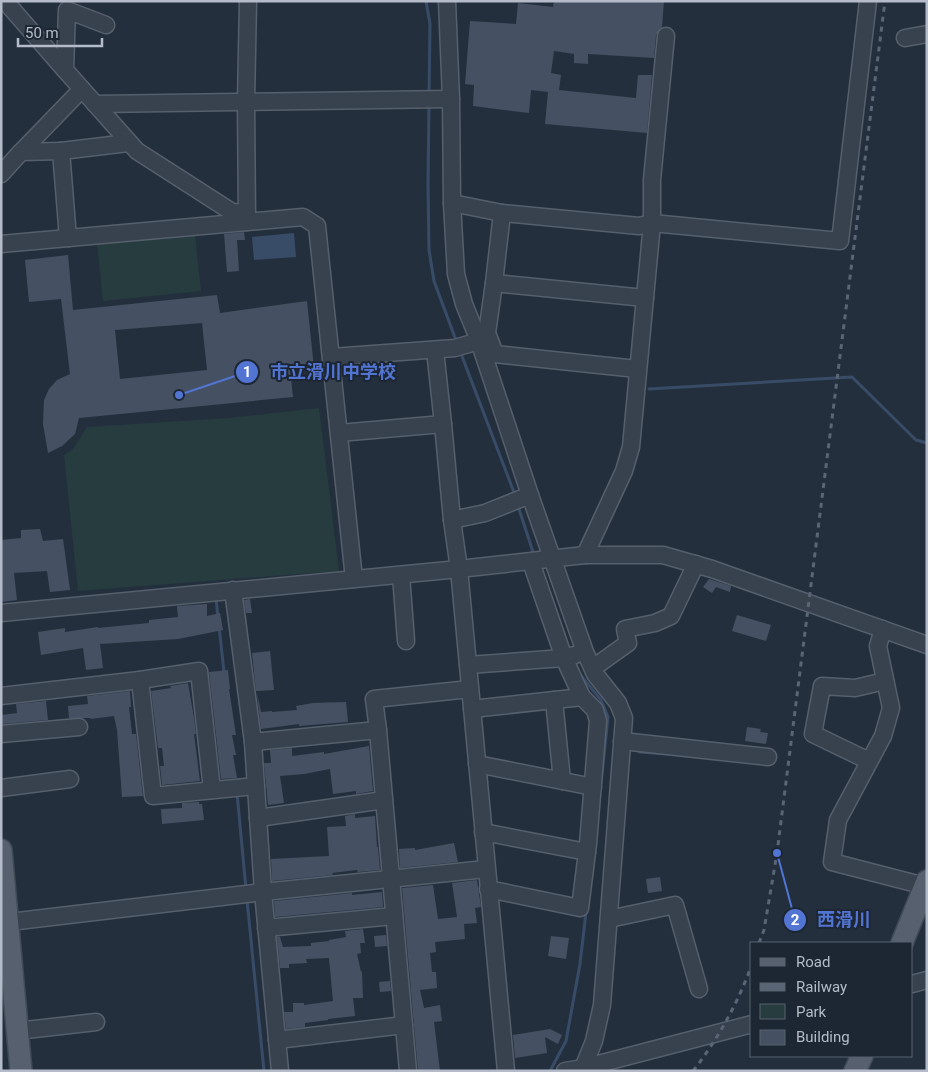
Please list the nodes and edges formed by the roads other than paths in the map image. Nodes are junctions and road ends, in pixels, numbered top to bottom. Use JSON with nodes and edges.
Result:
{"nodes":[{"id":1,"x":5,"y":1,"type":"edge"},
{"id":2,"x":248,"y":1,"type":"edge"},
{"id":3,"x":447,"y":1,"type":"edge"},
{"id":4,"x":868,"y":1,"type":"edge"},
{"id":5,"x":67,"y":5,"type":"edge"},
{"id":6,"x":106,"y":25,"type":"dead end"},
{"id":7,"x":927,"y":34,"type":"edge"},
{"id":8,"x":666,"y":36,"type":"dead end"},
{"id":9,"x":905,"y":38,"type":"dead end"},
{"id":10,"x":65,"y":70,"type":"junction"},
{"id":11,"x":82,"y":89,"type":"junction"},
{"id":12,"x":451,"y":99,"type":"junction"},
{"id":13,"x":246,"y":102,"type":"junction"},
{"id":14,"x":95,"y":104,"type":"junction"},
{"id":15,"x":128,"y":143,"type":"junction"},
{"id":16,"x":61,"y":151,"type":"junction"},
{"id":17,"x":21,"y":152,"type":"junction"},
{"id":18,"x":1,"y":174,"type":"edge"},
{"id":19,"x":452,"y":203,"type":"junction"},
{"id":20,"x":502,"y":213,"type":"junction"},
{"id":21,"x":247,"y":218,"type":"junction"},
{"id":22,"x":652,"y":223,"type":"junction"},
{"id":23,"x":68,"y":238,"type":"junction"},
{"id":24,"x":1,"y":244,"type":"edge"},
{"id":25,"x":494,"y":283,"type":"junction"},
{"id":26,"x":645,"y":298,"type":"junction"},
{"id":27,"x":479,"y":341,"type":"junction"},
{"id":28,"x":435,"y":350,"type":"junction"},
{"id":29,"x":332,"y":357,"type":"junction"},
{"id":30,"x":637,"y":369,"type":"junction"},
{"id":31,"x":443,"y":424,"type":"junction"},
{"id":32,"x":339,"y":433,"type":"junction"},
{"id":33,"x":530,"y":495,"type":"junction"},
{"id":34,"x":452,"y":520,"type":"junction"},
{"id":35,"x":585,"y":556,"type":"junction"},
{"id":36,"x":551,"y":559,"type":"junction"},
{"id":37,"x":531,"y":562,"type":"junction"},
{"id":38,"x":696,"y":564,"type":"junction"},
{"id":39,"x":459,"y":569,"type":"junction"},
{"id":40,"x":401,"y":575,"type":"junction"},
{"id":41,"x":354,"y":579,"type":"junction"},
{"id":42,"x":233,"y":590,"type":"junction"},
{"id":43,"x":1,"y":613,"type":"edge"},
{"id":44,"x":883,"y":628,"type":"junction"},
{"id":45,"x":406,"y":641,"type":"dead end"},
{"id":46,"x":927,"y":645,"type":"edge"},
{"id":47,"x":585,"y":652,"type":"junction"},
{"id":48,"x":564,"y":658,"type":"junction"},
{"id":49,"x":468,"y":665,"type":"junction"},
{"id":50,"x":593,"y":668,"type":"junction"},
{"id":51,"x":140,"y":680,"type":"junction"},
{"id":52,"x":885,"y":680,"type":"junction"},
{"id":53,"x":470,"y":688,"type":"junction"},
{"id":54,"x":1,"y":696,"type":"edge"},
{"id":55,"x":582,"y":697,"type":"junction"},
{"id":56,"x":554,"y":700,"type":"junction"},
{"id":57,"x":472,"y":709,"type":"junction"},
{"id":58,"x":79,"y":727,"type":"dead end"},
{"id":59,"x":378,"y":730,"type":"junction"},
{"id":60,"x":1,"y":734,"type":"edge"},
{"id":61,"x":622,"y":741,"type":"junction"},
{"id":62,"x":253,"y":742,"type":"junction"},
{"id":63,"x":768,"y":756,"type":"dead end"},
{"id":64,"x":870,"y":761,"type":"junction"},
{"id":65,"x":477,"y":764,"type":"junction"},
{"id":66,"x":70,"y":779,"type":"dead end"},
{"id":67,"x":562,"y":781,"type":"junction"},
{"id":68,"x":256,"y":786,"type":"junction"},
{"id":69,"x":592,"y":787,"type":"junction"},
{"id":70,"x":1,"y":788,"type":"edge"},
{"id":71,"x":212,"y":790,"type":"junction"},
{"id":72,"x":384,"y":800,"type":"junction"},
{"id":73,"x":258,"y":818,"type":"junction"},
{"id":74,"x":483,"y":832,"type":"junction"},
{"id":75,"x":1,"y":850,"type":"edge"},
{"id":76,"x":587,"y":852,"type":"junction"},
{"id":77,"x":486,"y":868,"type":"junction"},
{"id":78,"x":391,"y":879,"type":"junction"},
{"id":79,"x":926,"y":884,"type":"edge"},
{"id":80,"x":488,"y":889,"type":"junction"},
{"id":81,"x":263,"y":892,"type":"junction"},
{"id":82,"x":394,"y":916,"type":"junction"},
{"id":83,"x":609,"y":919,"type":"junction"},
{"id":84,"x":5,"y":923,"type":"edge"},
{"id":85,"x":266,"y":928,"type":"junction"},
{"id":86,"x":902,"y":942,"type":"edge"},
{"id":87,"x":927,"y":980,"type":"edge"},
{"id":88,"x":913,"y":984,"type":"edge"},
{"id":89,"x":699,"y":989,"type":"dead end"},
{"id":90,"x":96,"y":1022,"type":"dead end"},
{"id":91,"x":404,"y":1025,"type":"junction"},
{"id":92,"x":750,"y":1025,"type":"edge"},
{"id":93,"x":17,"y":1031,"type":"junction"},
{"id":94,"x":277,"y":1040,"type":"junction"},
{"id":95,"x":862,"y":1057,"type":"edge"},
{"id":96,"x":575,"y":1069,"type":"edge"},
{"id":97,"x":21,"y":1071,"type":"edge"},
{"id":98,"x":280,"y":1071,"type":"edge"},
{"id":99,"x":408,"y":1071,"type":"edge"},
{"id":100,"x":506,"y":1071,"type":"edge"},
{"id":101,"x":856,"y":1071,"type":"edge"}],
"edges":[{"from":1,"to":10,"type":"street"},
{"from":2,"to":13,"type":"street"},
{"from":3,"to":12,"type":"street"},
{"from":4,"to":22,"type":"street"},
{"from":5,"to":6,"type":"street"},
{"from":5,"to":10,"type":"street"},
{"from":7,"to":9,"type":"street"},
{"from":8,"to":22,"type":"street"},
{"from":10,"to":11,"type":"street"},
{"from":11,"to":14,"type":"street"},
{"from":11,"to":17,"type":"street"},
{"from":12,"to":13,"type":"street"},
{"from":12,"to":19,"type":"street"},
{"from":13,"to":14,"type":"street"},
{"from":13,"to":21,"type":"street"},
{"from":14,"to":15,"type":"street"},
{"from":15,"to":16,"type":"street"},
{"from":15,"to":21,"type":"street"},
{"from":16,"to":17,"type":"street"},
{"from":16,"to":23,"type":"street"},
{"from":17,"to":18,"type":"street"},
{"from":19,"to":20,"type":"street"},
{"from":19,"to":27,"type":"street"},
{"from":20,"to":22,"type":"street"},
{"from":20,"to":25,"type":"street"},
{"from":21,"to":23,"type":"street"},
{"from":21,"to":29,"type":"street"},
{"from":22,"to":26,"type":"street"},
{"from":23,"to":24,"type":"street"},
{"from":25,"to":26,"type":"street"},
{"from":25,"to":30,"type":"street"},
{"from":26,"to":30,"type":"street"},
{"from":27,"to":28,"type":"street"},
{"from":27,"to":33,"type":"street"},
{"from":28,"to":29,"type":"street"},
{"from":28,"to":31,"type":"street"},
{"from":29,"to":32,"type":"street"},
{"from":30,"to":35,"type":"street"},
{"from":31,"to":32,"type":"street"},
{"from":31,"to":34,"type":"street"},
{"from":32,"to":41,"type":"street"},
{"from":33,"to":34,"type":"street"},
{"from":33,"to":36,"type":"street"},
{"from":34,"to":39,"type":"street"},
{"from":35,"to":36,"type":"street"},
{"from":35,"to":38,"type":"street"},
{"from":36,"to":37,"type":"street"},
{"from":36,"to":47,"type":"street"},
{"from":37,"to":39,"type":"street"},
{"from":37,"to":48,"type":"street"},
{"from":38,"to":44,"type":"street"},
{"from":38,"to":50,"type":"street"},
{"from":39,"to":40,"type":"street"},
{"from":39,"to":49,"type":"street"},
{"from":40,"to":41,"type":"street"},
{"from":40,"to":45,"type":"street"},
{"from":41,"to":42,"type":"street"},
{"from":42,"to":43,"type":"street"},
{"from":42,"to":62,"type":"street"},
{"from":44,"to":46,"type":"street"},
{"from":44,"to":52,"type":"street"},
{"from":47,"to":48,"type":"street"},
{"from":47,"to":50,"type":"street"},
{"from":48,"to":49,"type":"street"},
{"from":48,"to":55,"type":"street"},
{"from":49,"to":53,"type":"street"},
{"from":50,"to":61,"type":"street"},
{"from":51,"to":54,"type":"street"},
{"from":51,"to":71,"type":"street"},
{"from":51,"to":71,"type":"street"},
{"from":52,"to":64,"type":"street"},
{"from":52,"to":64,"type":"street"},
{"from":53,"to":57,"type":"street"},
{"from":53,"to":59,"type":"street"},
{"from":55,"to":56,"type":"street"},
{"from":55,"to":69,"type":"street"},
{"from":56,"to":57,"type":"street"},
{"from":56,"to":67,"type":"street"},
{"from":57,"to":65,"type":"street"},
{"from":58,"to":60,"type":"street"},
{"from":59,"to":62,"type":"street"},
{"from":59,"to":72,"type":"street"},
{"from":61,"to":63,"type":"street"},
{"from":61,"to":83,"type":"street"},
{"from":62,"to":68,"type":"street"},
{"from":64,"to":79,"type":"street"},
{"from":65,"to":67,"type":"street"},
{"from":65,"to":74,"type":"street"},
{"from":66,"to":70,"type":"street"},
{"from":67,"to":69,"type":"street"},
{"from":68,"to":71,"type":"street"},
{"from":68,"to":73,"type":"street"},
{"from":69,"to":76,"type":"street"},
{"from":72,"to":73,"type":"street"},
{"from":72,"to":78,"type":"street"},
{"from":73,"to":81,"type":"street"},
{"from":74,"to":76,"type":"street"},
{"from":74,"to":77,"type":"street"},
{"from":75,"to":84,"type":"main road"},
{"from":76,"to":80,"type":"street"},
{"from":77,"to":78,"type":"street"},
{"from":77,"to":80,"type":"street"},
{"from":78,"to":81,"type":"street"},
{"from":78,"to":82,"type":"street"},
{"from":79,"to":86,"type":"main road"},
{"from":80,"to":100,"type":"street"},
{"from":81,"to":84,"type":"street"},
{"from":81,"to":85,"type":"street"},
{"from":82,"to":85,"type":"street"},
{"from":82,"to":91,"type":"street"},
{"from":83,"to":89,"type":"street"},
{"from":83,"to":96,"type":"street"},
{"from":84,"to":93,"type":"main road"},
{"from":85,"to":94,"type":"street"},
{"from":87,"to":88,"type":"street"},
{"from":90,"to":93,"type":"street"},
{"from":91,"to":94,"type":"street"},
{"from":91,"to":99,"type":"street"},
{"from":92,"to":96,"type":"street"},
{"from":93,"to":97,"type":"main road"},
{"from":94,"to":98,"type":"street"},
{"from":95,"to":101,"type":"main road"}]}
